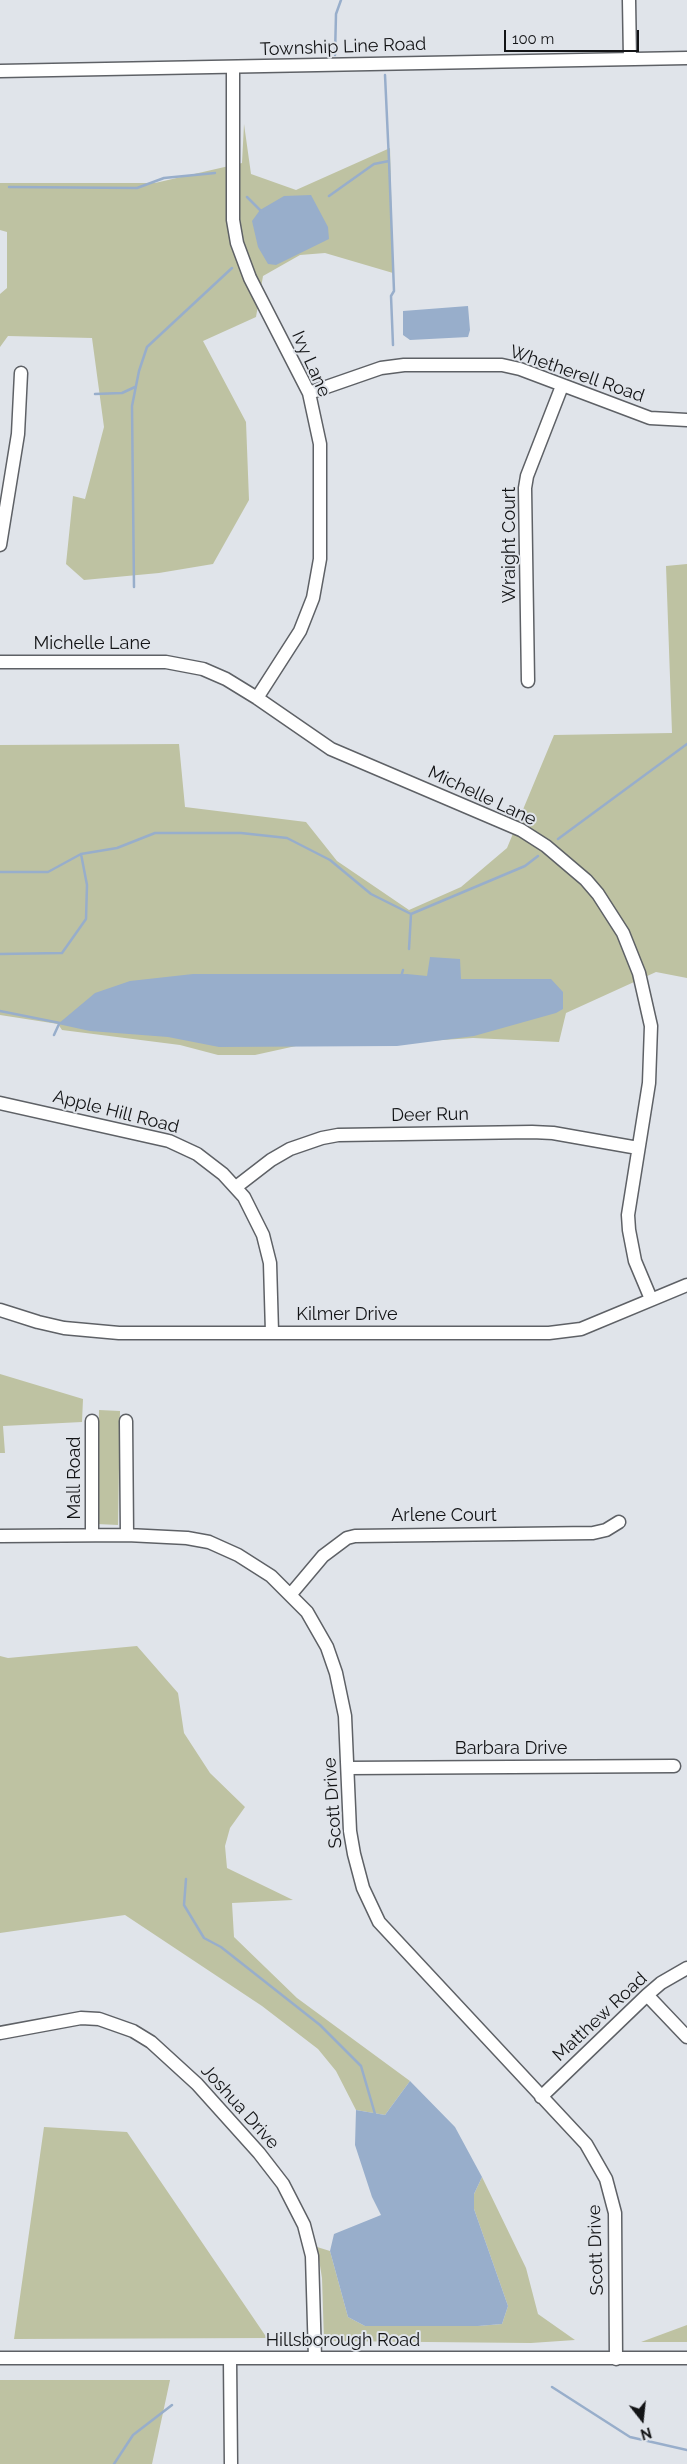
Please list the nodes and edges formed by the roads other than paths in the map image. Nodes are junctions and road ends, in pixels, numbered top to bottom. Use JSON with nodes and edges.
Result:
{"nodes":[{"id":1,"x":629,"y":0,"type":"edge"},
{"id":2,"x":687,"y":58,"type":"edge"},
{"id":3,"x":630,"y":59,"type":"junction"},
{"id":4,"x":233,"y":68,"type":"junction"},
{"id":5,"x":0,"y":71,"type":"edge"},
{"id":6,"x":21,"y":373,"type":"dead end"},
{"id":7,"x":562,"y":386,"type":"junction"},
{"id":8,"x":309,"y":393,"type":"junction"},
{"id":9,"x":687,"y":420,"type":"edge"},
{"id":10,"x":0,"y":545,"type":"edge"},
{"id":11,"x":0,"y":662,"type":"edge"},
{"id":12,"x":528,"y":681,"type":"dead end"},
{"id":13,"x":257,"y":698,"type":"junction"},
{"id":14,"x":0,"y":1104,"type":"edge"},
{"id":15,"x":638,"y":1148,"type":"junction"},
{"id":16,"x":236,"y":1187,"type":"junction"},
{"id":17,"x":687,"y":1285,"type":"edge"},
{"id":18,"x":651,"y":1299,"type":"junction"},
{"id":19,"x":0,"y":1310,"type":"edge"},
{"id":20,"x":272,"y":1332,"type":"junction"},
{"id":21,"x":126,"y":1420,"type":"dead end"},
{"id":22,"x":92,"y":1421,"type":"dead end"},
{"id":23,"x":619,"y":1522,"type":"dead end"},
{"id":24,"x":92,"y":1535,"type":"junction"},
{"id":25,"x":127,"y":1535,"type":"junction"},
{"id":26,"x":0,"y":1536,"type":"edge"},
{"id":27,"x":291,"y":1594,"type":"junction"},
{"id":28,"x":674,"y":1766,"type":"dead end"},
{"id":29,"x":348,"y":1768,"type":"junction"},
{"id":30,"x":687,"y":1968,"type":"edge"},
{"id":31,"x":647,"y":1995,"type":"junction"},
{"id":32,"x":0,"y":2034,"type":"edge"},
{"id":33,"x":687,"y":2037,"type":"edge"},
{"id":34,"x":541,"y":2097,"type":"junction"},
{"id":35,"x":0,"y":2358,"type":"edge"},
{"id":36,"x":315,"y":2358,"type":"junction"},
{"id":37,"x":616,"y":2358,"type":"junction"},
{"id":38,"x":687,"y":2358,"type":"edge"},
{"id":39,"x":230,"y":2359,"type":"junction"},
{"id":40,"x":231,"y":2464,"type":"edge"}],
"edges":[{"from":1,"to":3,"type":"street"},
{"from":2,"to":3,"type":"street","name":"Township Line Road"},
{"from":3,"to":4,"type":"street","name":"Township Line Road"},
{"from":4,"to":5,"type":"street","name":"Township Line Road"},
{"from":4,"to":8,"type":"street","name":"Ivy Lane"},
{"from":6,"to":10,"type":"street"},
{"from":7,"to":8,"type":"street","name":"Whetherell Road"},
{"from":7,"to":9,"type":"street","name":"Whetherell Road"},
{"from":7,"to":12,"type":"street","name":"Wraight Court"},
{"from":8,"to":13,"type":"street","name":"Ivy Lane"},
{"from":11,"to":13,"type":"street","name":"Michelle Lane"},
{"from":13,"to":15,"type":"street","name":"Michelle Lane"},
{"from":14,"to":16,"type":"street","name":"Apple Hill Road"},
{"from":15,"to":16,"type":"street","name":"Deer Run"},
{"from":15,"to":18,"type":"street","name":"Michelle Lane"},
{"from":16,"to":20,"type":"street","name":"Apple Hill Road"},
{"from":17,"to":18,"type":"street","name":"Kilmer Drive"},
{"from":18,"to":20,"type":"street","name":"Kilmer Drive"},
{"from":19,"to":20,"type":"street","name":"Kilmer Drive"},
{"from":21,"to":25,"type":"street"},
{"from":22,"to":24,"type":"street","name":"Mall Road"},
{"from":23,"to":27,"type":"street","name":"Arlene Court"},
{"from":24,"to":25,"type":"street","name":"Scott Drive"},
{"from":24,"to":26,"type":"street","name":"Scott Drive"},
{"from":25,"to":27,"type":"street","name":"Scott Drive"},
{"from":27,"to":29,"type":"street","name":"Scott Drive"},
{"from":28,"to":29,"type":"street","name":"Barbara Drive"},
{"from":29,"to":34,"type":"street","name":"Scott Drive"},
{"from":30,"to":31,"type":"street","name":"Matthew Road"},
{"from":31,"to":33,"type":"street"},
{"from":31,"to":34,"type":"street","name":"Matthew Road"},
{"from":32,"to":36,"type":"street","name":"Joshua Drive"},
{"from":34,"to":37,"type":"street","name":"Scott Drive"},
{"from":35,"to":39,"type":"street","name":"Hillsborough Road"},
{"from":36,"to":37,"type":"street","name":"Hillsborough Road"},
{"from":36,"to":39,"type":"street","name":"Hillsborough Road"},
{"from":37,"to":38,"type":"street","name":"Hillsborough Road"},
{"from":39,"to":40,"type":"street"}]}
